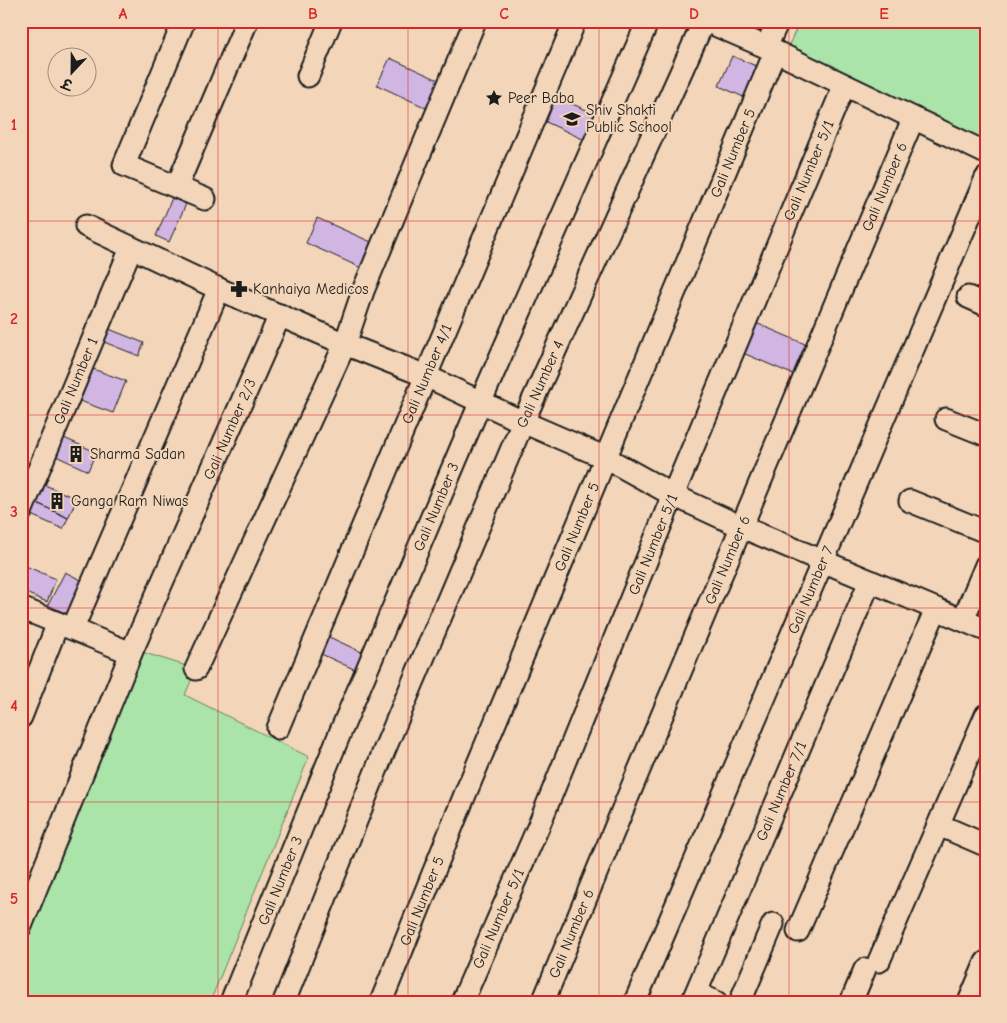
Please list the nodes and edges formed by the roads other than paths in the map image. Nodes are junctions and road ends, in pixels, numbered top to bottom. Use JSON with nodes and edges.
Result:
{"nodes":[{"id":1,"x":184,"y":21,"type":"edge"},
{"id":2,"x":247,"y":21,"type":"edge"},
{"id":3,"x":331,"y":21,"type":"edge"},
{"id":4,"x":475,"y":21,"type":"edge"},
{"id":5,"x":575,"y":21,"type":"edge"},
{"id":6,"x":648,"y":21,"type":"edge"},
{"id":7,"x":705,"y":21,"type":"edge"},
{"id":8,"x":778,"y":21,"type":"edge"},
{"id":9,"x":770,"y":50,"type":"junction"},
{"id":10,"x":308,"y":76,"type":"dead end"},
{"id":11,"x":844,"y":86,"type":"junction"},
{"id":12,"x":913,"y":119,"type":"junction"},
{"id":13,"x":986,"y":153,"type":"edge"},
{"id":14,"x":986,"y":178,"type":"edge"},
{"id":15,"x":177,"y":186,"type":"junction"},
{"id":16,"x":205,"y":199,"type":"dead end"},
{"id":17,"x":86,"y":226,"type":"dead end"},
{"id":18,"x":130,"y":248,"type":"junction"},
{"id":19,"x":219,"y":288,"type":"junction"},
{"id":20,"x":280,"y":315,"type":"junction"},
{"id":21,"x":345,"y":344,"type":"junction"},
{"id":22,"x":426,"y":376,"type":"junction"},
{"id":23,"x":481,"y":402,"type":"junction"},
{"id":24,"x":946,"y":418,"type":"dead end"},
{"id":25,"x":523,"y":422,"type":"junction"},
{"id":26,"x":986,"y":435,"type":"edge"},
{"id":27,"x":606,"y":458,"type":"junction"},
{"id":28,"x":673,"y":495,"type":"junction"},
{"id":29,"x":910,"y":501,"type":"dead end"},
{"id":30,"x":21,"y":512,"type":"edge"},
{"id":31,"x":742,"y":527,"type":"junction"},
{"id":32,"x":986,"y":532,"type":"edge"},
{"id":33,"x":823,"y":561,"type":"junction"},
{"id":34,"x":986,"y":565,"type":"edge"},
{"id":35,"x":870,"y":581,"type":"junction"},
{"id":36,"x":21,"y":608,"type":"edge"},
{"id":37,"x":936,"y":609,"type":"junction"},
{"id":38,"x":963,"y":620,"type":"junction"},
{"id":39,"x":65,"y":625,"type":"junction"},
{"id":40,"x":986,"y":630,"type":"edge"},
{"id":41,"x":131,"y":653,"type":"junction"},
{"id":42,"x":196,"y":669,"type":"dead end"},
{"id":43,"x":986,"y":715,"type":"edge"},
{"id":44,"x":21,"y":717,"type":"edge"},
{"id":45,"x":278,"y":728,"type":"dead end"},
{"id":46,"x":939,"y":825,"type":"junction"},
{"id":47,"x":983,"y":844,"type":"dead end"},
{"id":48,"x":21,"y":926,"type":"edge"},
{"id":49,"x":798,"y":931,"type":"dead end"},
{"id":50,"x":766,"y":940,"type":"dead end"},
{"id":51,"x":986,"y":962,"type":"edge"},
{"id":52,"x":237,"y":1000,"type":"edge"},
{"id":53,"x":704,"y":1000,"type":"edge"},
{"id":54,"x":284,"y":1002,"type":"edge"},
{"id":55,"x":381,"y":1002,"type":"edge"},
{"id":56,"x":462,"y":1002,"type":"edge"},
{"id":57,"x":544,"y":1002,"type":"edge"},
{"id":58,"x":635,"y":1002,"type":"edge"},
{"id":59,"x":740,"y":1002,"type":"edge"},
{"id":60,"x":851,"y":1002,"type":"edge"},
{"id":61,"x":968,"y":1002,"type":"edge"}],
"edges":[{"from":1,"to":15,"type":"street"},
{"from":2,"to":15,"type":"street"},
{"from":3,"to":10,"type":"street"},
{"from":4,"to":21,"type":"street"},
{"from":5,"to":22,"type":"street","name":"Gali Number 4/1"},
{"from":6,"to":23,"type":"street","name":"Gali Number 3"},
{"from":7,"to":9,"type":"street"},
{"from":7,"to":25,"type":"street","name":"Gali Number 4"},
{"from":8,"to":9,"type":"street","name":"Gali Number 5"},
{"from":9,"to":11,"type":"street"},
{"from":9,"to":27,"type":"street","name":"Gali Number 5"},
{"from":11,"to":12,"type":"street"},
{"from":11,"to":28,"type":"street","name":"Gali Number 5/1"},
{"from":12,"to":13,"type":"street"},
{"from":12,"to":31,"type":"street","name":"Gali Number 6"},
{"from":14,"to":33,"type":"street","name":"Gali Number 7"},
{"from":15,"to":16,"type":"street"},
{"from":17,"to":18,"type":"street"},
{"from":18,"to":19,"type":"street"},
{"from":18,"to":30,"type":"street","name":"Gali Number 1"},
{"from":19,"to":20,"type":"street"},
{"from":19,"to":39,"type":"street"},
{"from":20,"to":21,"type":"street"},
{"from":20,"to":41,"type":"street","name":"Gali Number 2/3"},
{"from":21,"to":22,"type":"street"},
{"from":21,"to":42,"type":"street"},
{"from":22,"to":23,"type":"street"},
{"from":22,"to":45,"type":"street","name":"Gali Number 4/1"},
{"from":23,"to":25,"type":"street"},
{"from":23,"to":52,"type":"street","name":"Gali Number 3"},
{"from":24,"to":26,"type":"street"},
{"from":25,"to":27,"type":"street"},
{"from":25,"to":54,"type":"street","name":"Gali Number 4"},
{"from":27,"to":28,"type":"street"},
{"from":27,"to":55,"type":"street","name":"Gali Number 5"},
{"from":28,"to":31,"type":"street"},
{"from":28,"to":56,"type":"street","name":"Gali Number 5/1"},
{"from":29,"to":32,"type":"street"},
{"from":31,"to":33,"type":"street"},
{"from":31,"to":57,"type":"street","name":"Gali Number 6"},
{"from":33,"to":35,"type":"street"},
{"from":33,"to":58,"type":"street","name":"Gali Number 7"},
{"from":34,"to":38,"type":"street"},
{"from":35,"to":37,"type":"street"},
{"from":35,"to":53,"type":"street","name":"Gali Number 7/1"},
{"from":36,"to":39,"type":"street"},
{"from":37,"to":38,"type":"street"},
{"from":37,"to":49,"type":"street"},
{"from":38,"to":40,"type":"street"},
{"from":39,"to":41,"type":"street"},
{"from":39,"to":44,"type":"street"},
{"from":41,"to":48,"type":"street","name":"Gali Number 2/3"},
{"from":43,"to":46,"type":"street"},
{"from":46,"to":47,"type":"street"},
{"from":46,"to":60,"type":"street"},
{"from":50,"to":59,"type":"street"},
{"from":51,"to":61,"type":"street"}]}
